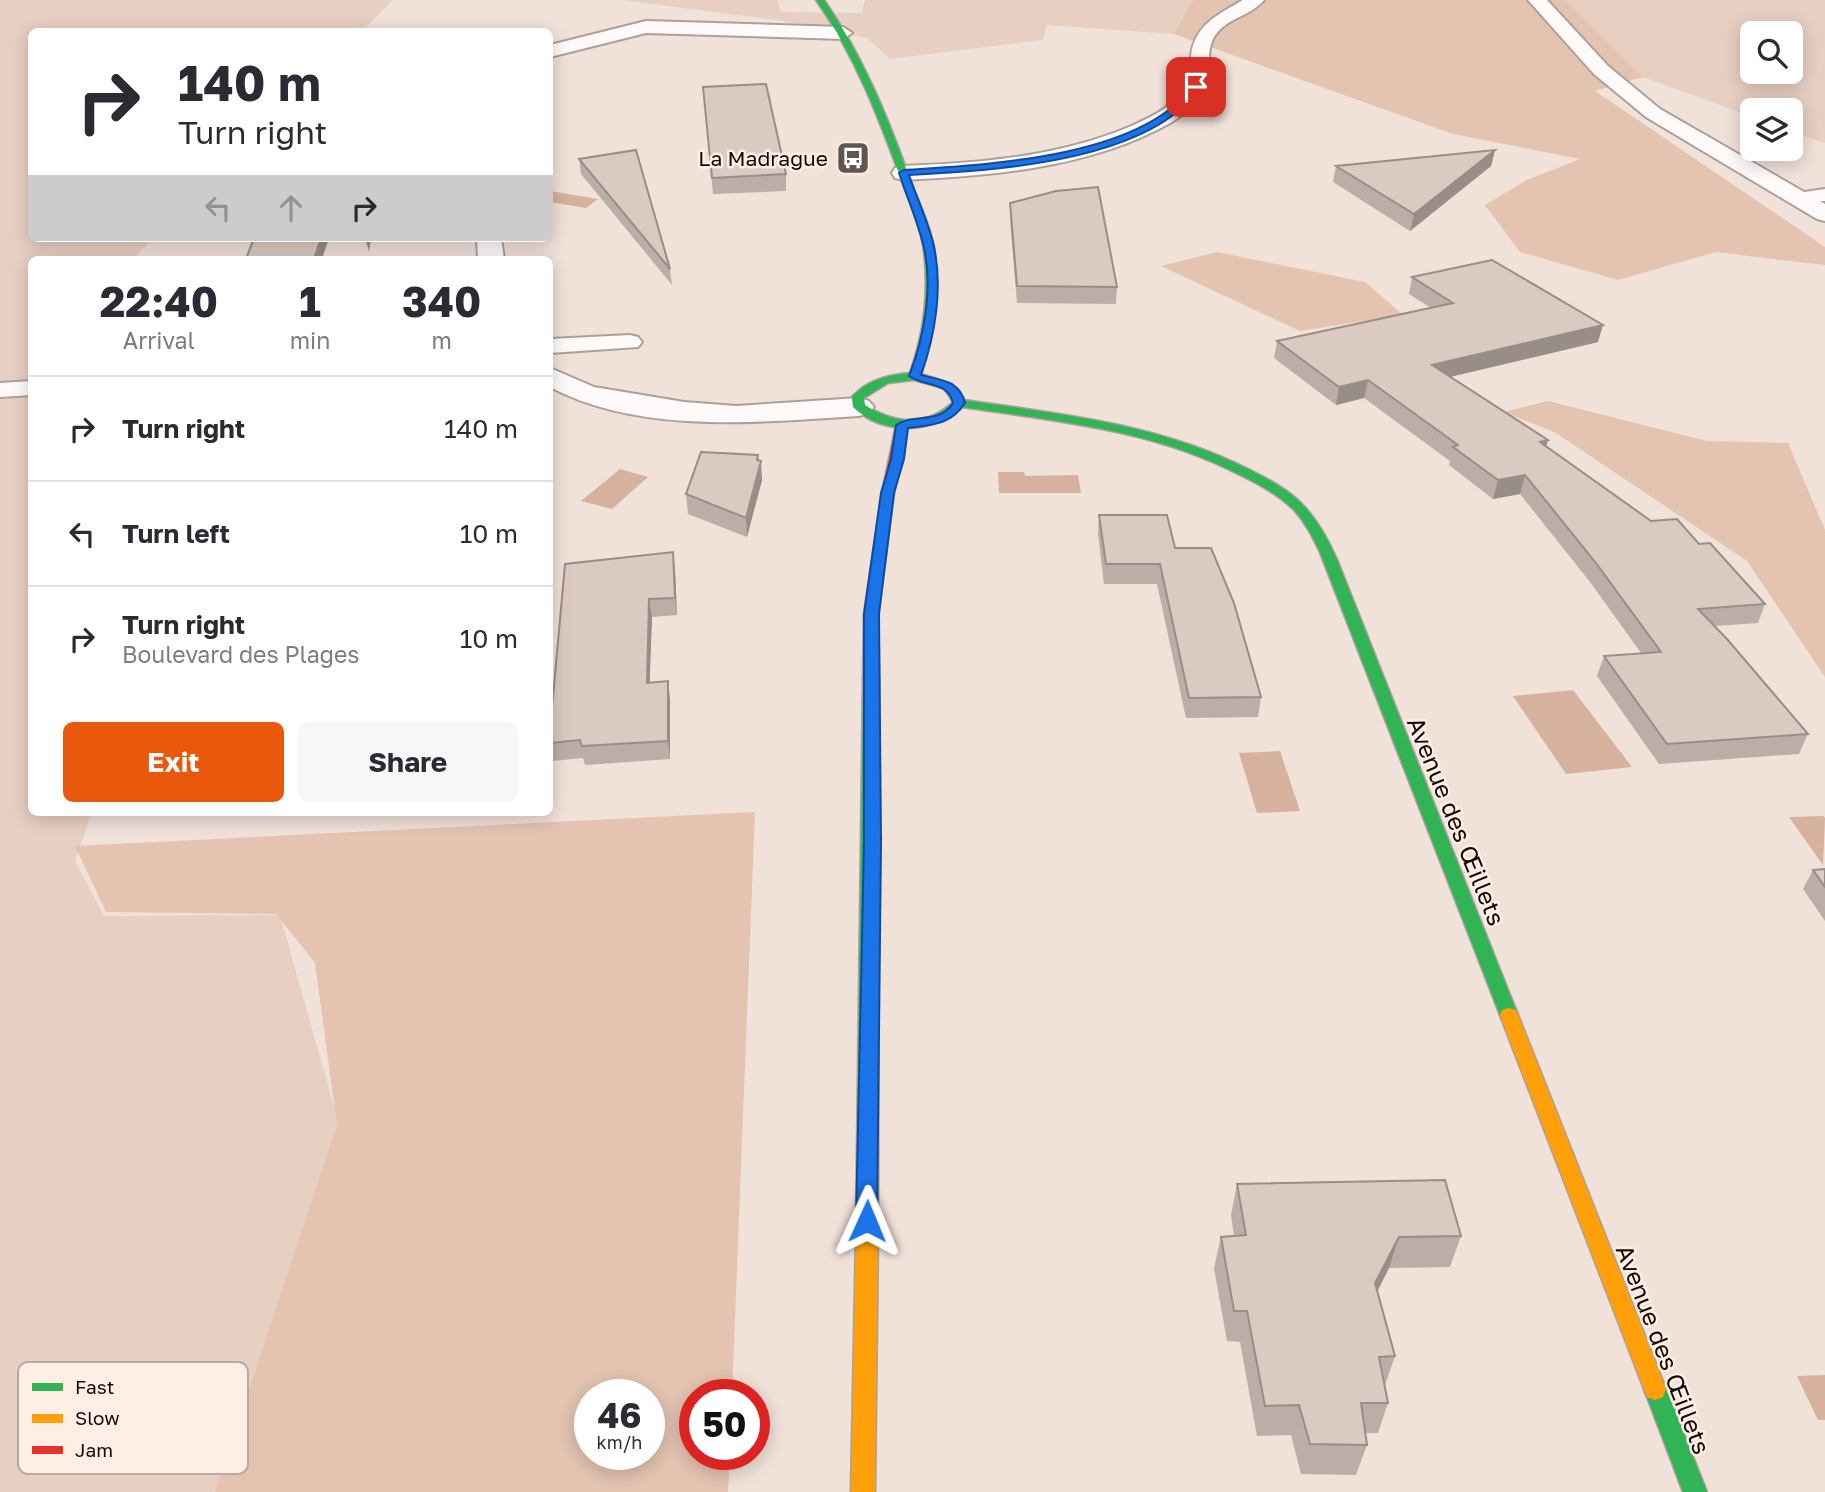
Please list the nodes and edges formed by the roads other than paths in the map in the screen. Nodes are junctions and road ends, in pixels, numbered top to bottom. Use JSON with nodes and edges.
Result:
{"nodes":[{"id":1,"x":820,"y":0,"type":"edge"},
{"id":2,"x":1255,"y":0,"type":"edge"},
{"id":3,"x":1537,"y":0,"type":"edge"},
{"id":4,"x":843,"y":33,"type":"junction"},
{"id":5,"x":553,"y":50,"type":"edge"},
{"id":6,"x":904,"y":173,"type":"junction"},
{"id":7,"x":1825,"y":195,"type":"edge"},
{"id":8,"x":1798,"y":198,"type":"junction"},
{"id":9,"x":1825,"y":214,"type":"edge"},
{"id":10,"x":630,"y":342,"type":"dead end"},
{"id":11,"x":553,"y":346,"type":"edge"},
{"id":12,"x":915,"y":376,"type":"junction"},
{"id":13,"x":553,"y":378,"type":"edge"},
{"id":14,"x":28,"y":388,"type":"edge"},
{"id":15,"x":0,"y":390,"type":"edge"},
{"id":16,"x":959,"y":403,"type":"junction"},
{"id":17,"x":859,"y":407,"type":"junction"},
{"id":18,"x":902,"y":425,"type":"junction"},
{"id":19,"x":863,"y":1492,"type":"edge"},
{"id":20,"x":1695,"y":1492,"type":"edge"}],
"edges":[{"from":1,"to":4,"type":"main road"},
{"from":2,"to":6,"type":"street"},
{"from":3,"to":8,"type":"street"},
{"from":4,"to":5,"type":"street"},
{"from":4,"to":6,"type":"main road"},
{"from":6,"to":12,"type":"main road"},
{"from":7,"to":8,"type":"lane"},
{"from":8,"to":9,"type":"street"},
{"from":10,"to":11,"type":"lane"},
{"from":12,"to":16,"type":"main road"},
{"from":12,"to":17,"type":"main road"},
{"from":13,"to":17,"type":"street"},
{"from":14,"to":15,"type":"lane"},
{"from":16,"to":18,"type":"main road"},
{"from":16,"to":20,"type":"main road","name":"Avenue des Œillets"},
{"from":17,"to":18,"type":"main road"},
{"from":18,"to":19,"type":"main road"}]}
